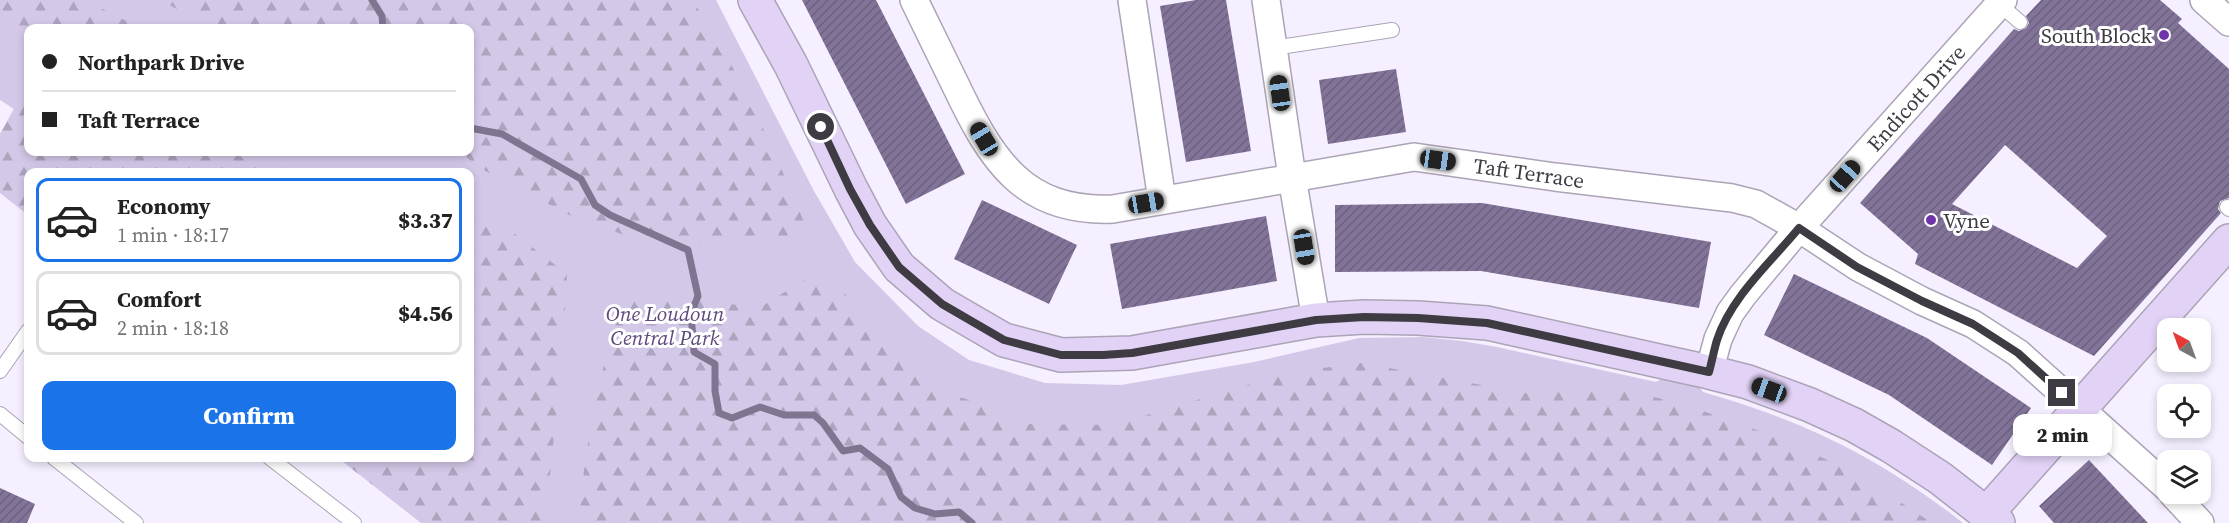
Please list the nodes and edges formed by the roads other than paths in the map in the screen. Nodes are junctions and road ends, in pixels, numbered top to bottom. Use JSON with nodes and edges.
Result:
{"nodes":[{"id":1,"x":755,"y":0,"type":"edge"},
{"id":2,"x":914,"y":0,"type":"edge"},
{"id":3,"x":1132,"y":0,"type":"edge"},
{"id":4,"x":1266,"y":0,"type":"edge"},
{"id":5,"x":2204,"y":0,"type":"edge"},
{"id":6,"x":2001,"y":2,"type":"edge"},
{"id":7,"x":2020,"y":22,"type":"dead end"},
{"id":8,"x":2229,"y":22,"type":"edge"},
{"id":9,"x":1392,"y":30,"type":"dead end"},
{"id":10,"x":1273,"y":48,"type":"junction"},
{"id":11,"x":1292,"y":177,"type":"junction"},
{"id":12,"x":1162,"y":200,"type":"junction"},
{"id":13,"x":1799,"y":228,"type":"junction"},
{"id":14,"x":2225,"y":253,"type":"edge"},
{"id":15,"x":1316,"y":320,"type":"junction"},
{"id":16,"x":24,"y":338,"type":"edge"},
{"id":17,"x":0,"y":371,"type":"edge"},
{"id":18,"x":1709,"y":372,"type":"junction"},
{"id":19,"x":2080,"y":409,"type":"junction"},
{"id":20,"x":0,"y":414,"type":"edge"},
{"id":21,"x":24,"y":434,"type":"edge"},
{"id":22,"x":59,"y":462,"type":"edge"},
{"id":23,"x":275,"y":462,"type":"edge"},
{"id":24,"x":2157,"y":478,"type":"edge"},
{"id":25,"x":2182,"y":504,"type":"edge"},
{"id":26,"x":1992,"y":518,"type":"edge"},
{"id":27,"x":136,"y":523,"type":"edge"},
{"id":28,"x":354,"y":523,"type":"edge"},
{"id":29,"x":2200,"y":523,"type":"edge"}],
"edges":[{"from":1,"to":15,"type":"street"},
{"from":2,"to":12,"type":"street","name":"Taft Terrace"},
{"from":3,"to":12,"type":"street"},
{"from":4,"to":10,"type":"street"},
{"from":5,"to":8,"type":"street"},
{"from":6,"to":7,"type":"lane"},
{"from":6,"to":13,"type":"street","name":"Endicott Drive"},
{"from":9,"to":10,"type":"lane"},
{"from":10,"to":11,"type":"street"},
{"from":11,"to":12,"type":"street","name":"Taft Terrace"},
{"from":11,"to":13,"type":"street","name":"Taft Terrace"},
{"from":11,"to":15,"type":"street"},
{"from":13,"to":18,"type":"street","name":"Endicott Drive"},
{"from":13,"to":19,"type":"street","name":"Taft Terrace"},
{"from":14,"to":19,"type":"street"},
{"from":15,"to":18,"type":"street"},
{"from":16,"to":17,"type":"lane"},
{"from":18,"to":26,"type":"street"},
{"from":19,"to":24,"type":"street","name":"Taft Terrace"},
{"from":19,"to":26,"type":"street"},
{"from":20,"to":21,"type":"lane"},
{"from":22,"to":27,"type":"lane"},
{"from":23,"to":28,"type":"lane"},
{"from":25,"to":29,"type":"street"}]}
